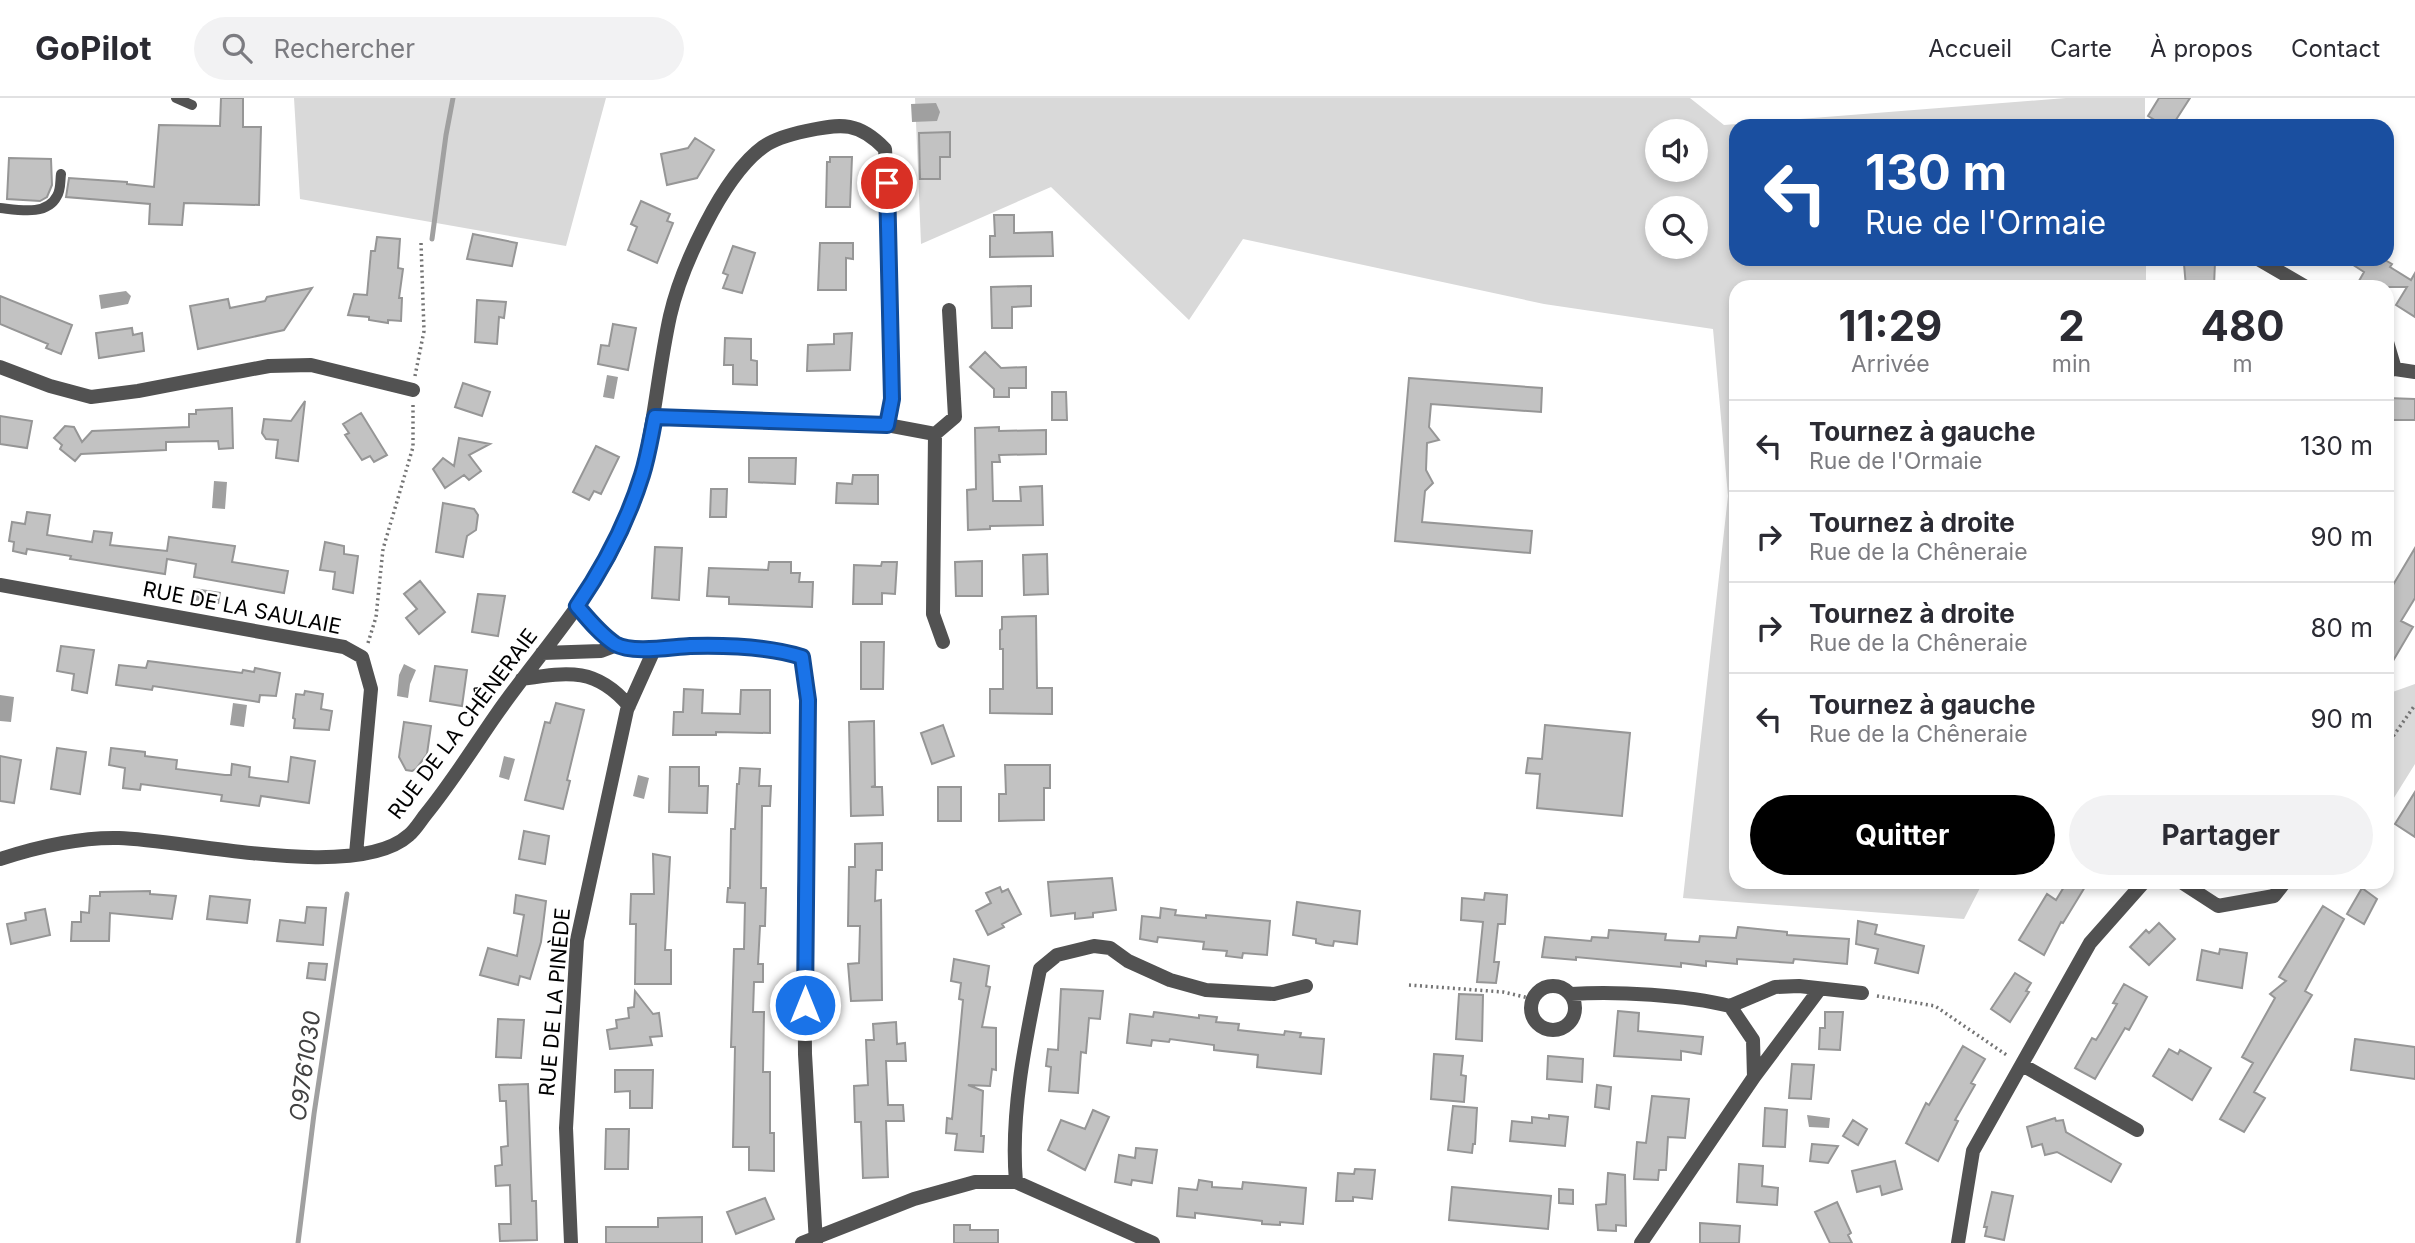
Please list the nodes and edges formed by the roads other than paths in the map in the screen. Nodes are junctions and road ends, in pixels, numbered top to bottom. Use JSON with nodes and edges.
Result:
{"nodes":[{"id":1,"x":176,"y":98,"type":"edge"},
{"id":2,"x":192,"y":105,"type":"dead end"},
{"id":3,"x":61,"y":174,"type":"dead end"},
{"id":4,"x":0,"y":208,"type":"edge"},
{"id":5,"x":2270,"y":266,"type":"edge"},
{"id":6,"x":2294,"y":280,"type":"edge"},
{"id":7,"x":949,"y":310,"type":"dead end"},
{"id":8,"x":0,"y":367,"type":"edge"},
{"id":9,"x":2394,"y":370,"type":"edge"},
{"id":10,"x":2415,"y":372,"type":"edge"},
{"id":11,"x":413,"y":390,"type":"road end"},
{"id":12,"x":655,"y":417,"type":"junction"},
{"id":13,"x":887,"y":425,"type":"junction"},
{"id":14,"x":935,"y":433,"type":"junction"},
{"id":15,"x":0,"y":585,"type":"edge"},
{"id":16,"x":577,"y":606,"type":"junction"},
{"id":17,"x":943,"y":642,"type":"dead end"},
{"id":18,"x":617,"y":645,"type":"junction"},
{"id":19,"x":654,"y":650,"type":"junction"},
{"id":20,"x":542,"y":653,"type":"junction"},
{"id":21,"x":522,"y":680,"type":"junction"},
{"id":22,"x":628,"y":706,"type":"junction"},
{"id":23,"x":356,"y":854,"type":"junction"},
{"id":24,"x":0,"y":859,"type":"edge"},
{"id":25,"x":2138,"y":889,"type":"edge"},
{"id":26,"x":2192,"y":889,"type":"edge"},
{"id":27,"x":2280,"y":889,"type":"edge"},
{"id":28,"x":1306,"y":986,"type":"dead end"},
{"id":29,"x":1819,"y":990,"type":"junction"},
{"id":30,"x":1862,"y":993,"type":"road end"},
{"id":31,"x":1571,"y":994,"type":"junction"},
{"id":32,"x":1731,"y":1006,"type":"junction"},
{"id":33,"x":2022,"y":1065,"type":"junction"},
{"id":34,"x":1754,"y":1077,"type":"junction"},
{"id":35,"x":2137,"y":1130,"type":"dead end"},
{"id":36,"x":1016,"y":1182,"type":"junction"},
{"id":37,"x":811,"y":1241,"type":"edge"},
{"id":38,"x":572,"y":1243,"type":"edge"},
{"id":39,"x":1153,"y":1243,"type":"edge"},
{"id":40,"x":1642,"y":1243,"type":"edge"},
{"id":41,"x":1958,"y":1243,"type":"edge"}],
"edges":[{"from":1,"to":2,"type":"lane"},
{"from":3,"to":4,"type":"lane"},
{"from":5,"to":6,"type":"street"},
{"from":7,"to":14,"type":"street"},
{"from":8,"to":11,"type":"street"},
{"from":9,"to":10,"type":"street"},
{"from":12,"to":13,"type":"street"},
{"from":12,"to":13,"type":"street","name":"RUE DE LA CHÊNERAIE"},
{"from":12,"to":16,"type":"street","name":"RUE DE LA CHÊNERAIE"},
{"from":13,"to":14,"type":"street"},
{"from":14,"to":17,"type":"street"},
{"from":15,"to":23,"type":"street","name":"RUE DE LA SAULAIE"},
{"from":16,"to":18,"type":"street"},
{"from":16,"to":20,"type":"street","name":"RUE DE LA CHÊNERAIE"},
{"from":18,"to":19,"type":"street"},
{"from":18,"to":20,"type":"street"},
{"from":19,"to":22,"type":"street","name":"RUE DE LA PINÈDE"},
{"from":19,"to":37,"type":"street"},
{"from":20,"to":21,"type":"street","name":"RUE DE LA CHÊNERAIE"},
{"from":21,"to":22,"type":"street"},
{"from":21,"to":23,"type":"street","name":"RUE DE LA CHÊNERAIE"},
{"from":22,"to":38,"type":"street","name":"RUE DE LA PINÈDE"},
{"from":23,"to":24,"type":"street","name":"RUE DE LA CHÊNERAIE"},
{"from":25,"to":33,"type":"street"},
{"from":26,"to":27,"type":"street"},
{"from":28,"to":36,"type":"street"},
{"from":29,"to":30,"type":"street"},
{"from":29,"to":32,"type":"street"},
{"from":29,"to":34,"type":"street"},
{"from":31,"to":31,"type":"street"},
{"from":31,"to":32,"type":"street"},
{"from":32,"to":34,"type":"street"},
{"from":33,"to":35,"type":"street"},
{"from":33,"to":41,"type":"street"},
{"from":34,"to":40,"type":"street"},
{"from":36,"to":37,"type":"street"},
{"from":36,"to":39,"type":"street"}]}
